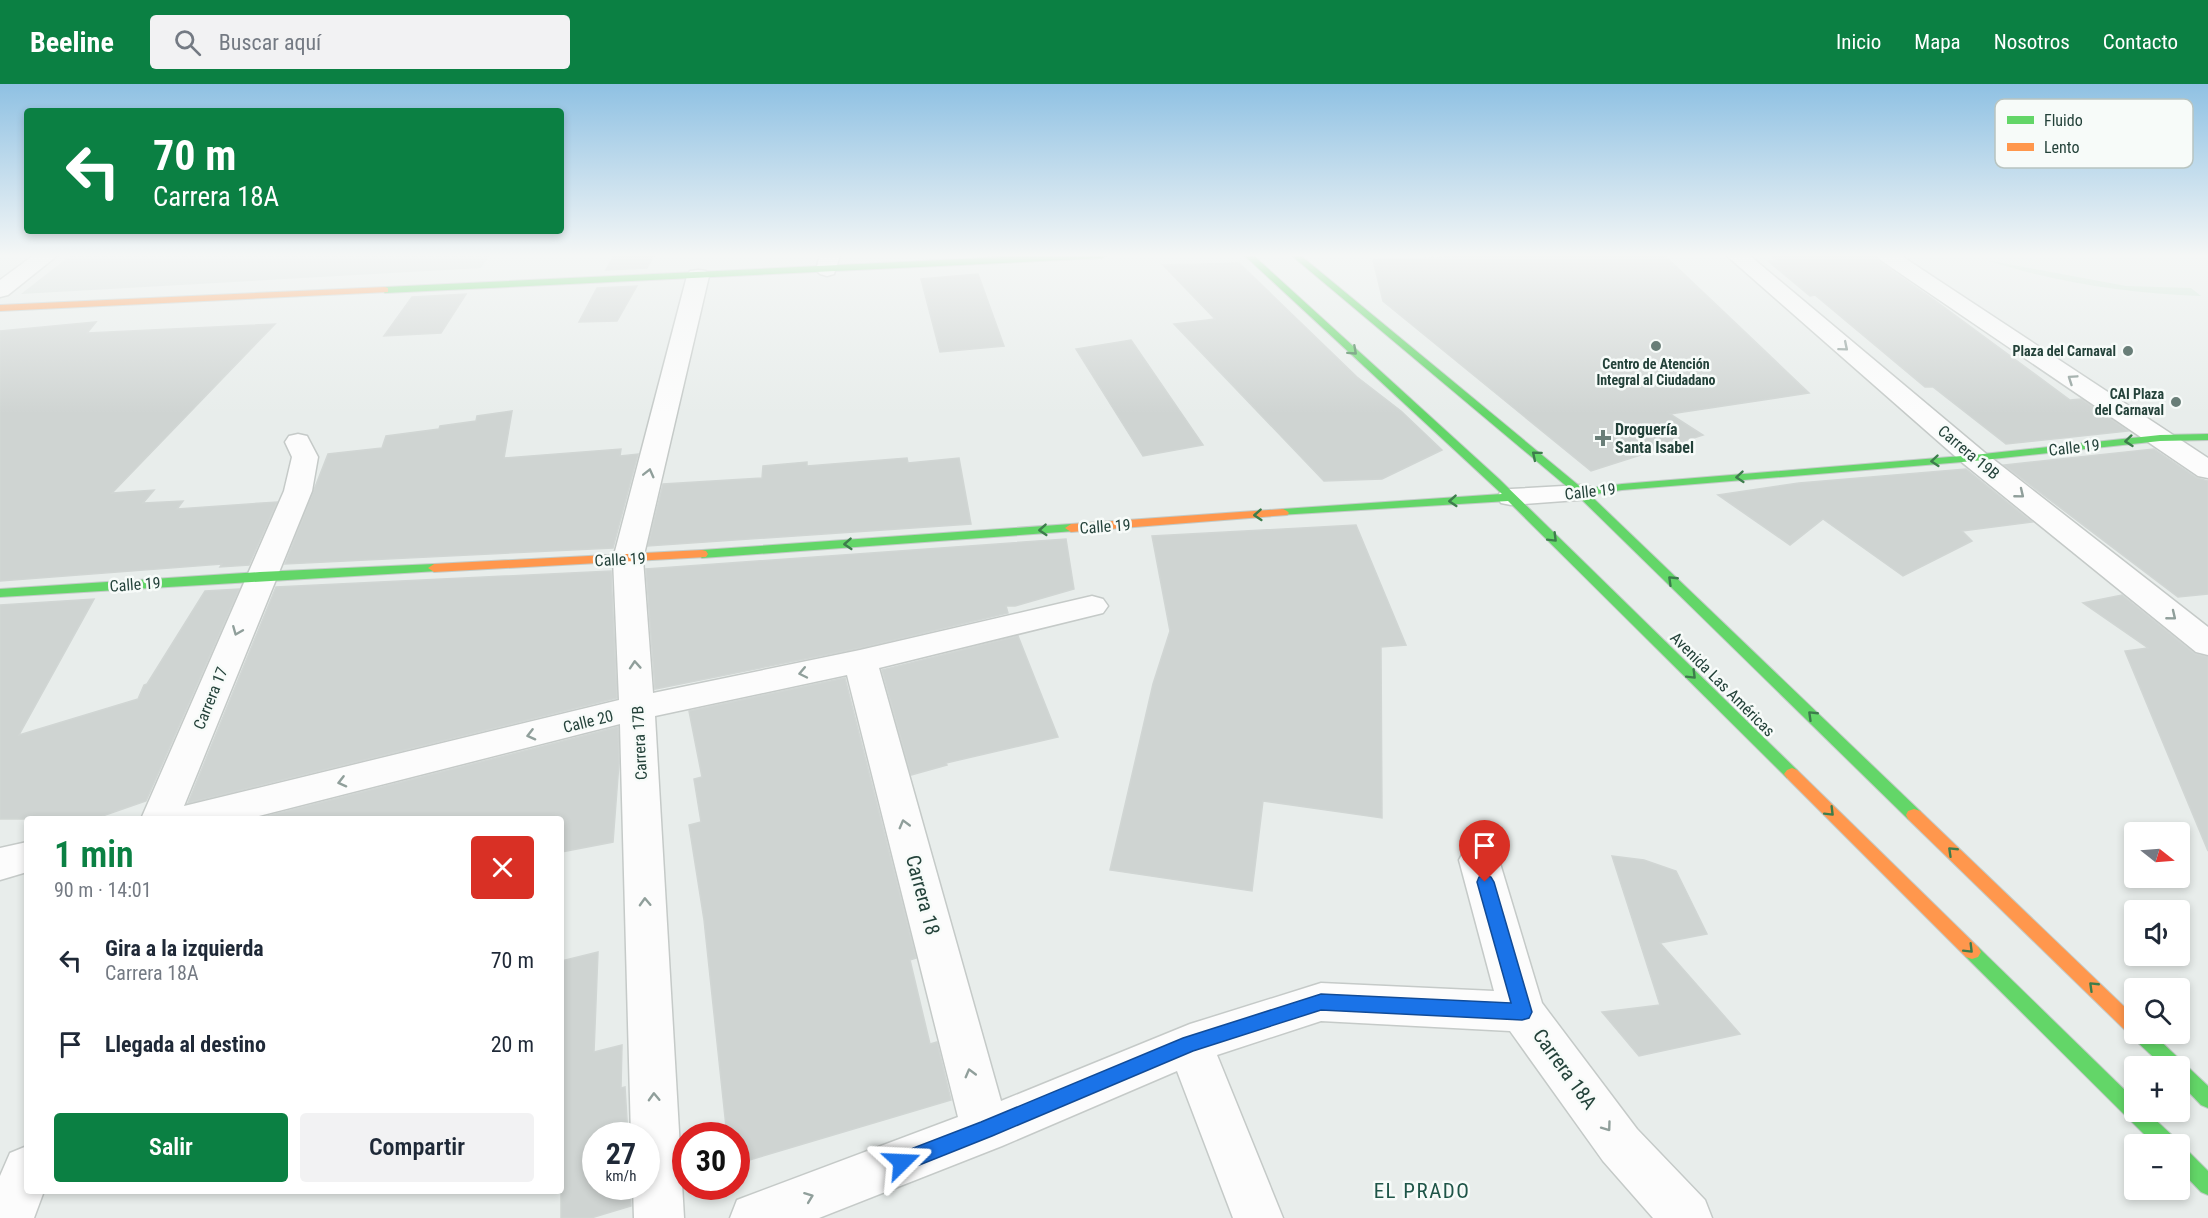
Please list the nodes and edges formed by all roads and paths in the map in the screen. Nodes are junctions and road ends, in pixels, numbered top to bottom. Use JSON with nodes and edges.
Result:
{"nodes":[{"id":1,"x":690,"y":308,"type":"edge"},
{"id":2,"x":1306,"y":308,"type":"edge"},
{"id":3,"x":1359,"y":308,"type":"edge"},
{"id":4,"x":1798,"y":308,"type":"edge"},
{"id":5,"x":1965,"y":308,"type":"edge"},
{"id":6,"x":2208,"y":437,"type":"edge"},
{"id":7,"x":2160,"y":438,"type":"junction"},
{"id":8,"x":298,"y":442,"type":"dead end"},
{"id":9,"x":1974,"y":458,"type":"junction"},
{"id":10,"x":2208,"y":470,"type":"edge"},
{"id":11,"x":1581,"y":493,"type":"junction"},
{"id":12,"x":1511,"y":497,"type":"junction"},
{"id":13,"x":628,"y":559,"type":"junction"},
{"id":14,"x":260,"y":576,"type":"junction"},
{"id":15,"x":0,"y":593,"type":"edge"},
{"id":16,"x":1092,"y":606,"type":"dead end"},
{"id":17,"x":2207,"y":644,"type":"edge"},
{"id":18,"x":860,"y":661,"type":"junction"},
{"id":19,"x":637,"y":708,"type":"junction"},
{"id":20,"x":161,"y":816,"type":"edge"},
{"id":21,"x":202,"y":816,"type":"edge"},
{"id":22,"x":24,"y":858,"type":"edge"},
{"id":23,"x":1479,"y":860,"type":"dead end"},
{"id":24,"x":0,"y":864,"type":"edge"},
{"id":25,"x":1522,"y":1012,"type":"junction"},
{"id":26,"x":2124,"y":1017,"type":"edge"},
{"id":27,"x":1190,"y":1044,"type":"junction"},
{"id":28,"x":2152,"y":1044,"type":"edge"},
{"id":29,"x":2164,"y":1056,"type":"edge"},
{"id":30,"x":2190,"y":1081,"type":"edge"},
{"id":31,"x":2208,"y":1099,"type":"edge"},
{"id":32,"x":986,"y":1130,"type":"junction"},
{"id":33,"x":2157,"y":1134,"type":"edge"},
{"id":34,"x":2190,"y":1167,"type":"edge"},
{"id":35,"x":24,"y":1178,"type":"edge"},
{"id":36,"x":2208,"y":1185,"type":"edge"},
{"id":37,"x":9,"y":1218,"type":"edge"},
{"id":38,"x":659,"y":1218,"type":"edge"},
{"id":39,"x":755,"y":1218,"type":"edge"},
{"id":40,"x":1258,"y":1218,"type":"edge"},
{"id":41,"x":1687,"y":1218,"type":"edge"}],
"edges":[{"from":13,"to":1,"type":"street","name":"Carrera 17B","one_way":true},
{"from":2,"to":12,"type":"main road","name":"Avenida Las Américas","one_way":true},
{"from":11,"to":3,"type":"main road","one_way":true},
{"from":4,"to":9,"type":"street","name":"Carrera 19B","one_way":true},
{"from":7,"to":5,"type":"street","one_way":true},
{"from":6,"to":7,"type":"main road","name":"Calle 19"},
{"from":7,"to":9,"type":"main road","name":"Calle 19","one_way":true},
{"from":7,"to":10,"type":"street"},
{"from":8,"to":14,"type":"street","name":"Carrera 17"},
{"from":9,"to":11,"type":"main road","name":"Calle 19","one_way":true},
{"from":9,"to":17,"type":"street","name":"Carrera 19B","one_way":true},
{"from":11,"to":12,"type":"street","name":"Calle 19"},
{"from":26,"to":11,"type":"main road","one_way":true},
{"from":12,"to":13,"type":"main road","name":"Calle 19","one_way":true},
{"from":12,"to":33,"type":"main road","name":"Avenida Las Américas","one_way":true},
{"from":13,"to":14,"type":"main road","name":"Calle 19"},
{"from":19,"to":13,"type":"street","name":"Carrera 17B","one_way":true},
{"from":14,"to":15,"type":"main road","name":"Calle 19"},
{"from":14,"to":20,"type":"street","name":"Carrera 17","one_way":true},
{"from":16,"to":18,"type":"street","name":"Calle 20"},
{"from":18,"to":19,"type":"street","name":"Calle 20","one_way":true},
{"from":32,"to":18,"type":"street","name":"Carrera 18","one_way":true},
{"from":19,"to":21,"type":"street","name":"Calle 20","one_way":true},
{"from":38,"to":19,"type":"street","name":"Carrera 17B","one_way":true},
{"from":22,"to":24,"type":"street"},
{"from":23,"to":25,"type":"street","name":"Carrera 18A"},
{"from":25,"to":27,"type":"street"},
{"from":25,"to":41,"type":"street","name":"Carrera 18A","one_way":true},
{"from":27,"to":32,"type":"street"},
{"from":27,"to":40,"type":"street"},
{"from":28,"to":29,"type":"main road"},
{"from":30,"to":31,"type":"main road"},
{"from":39,"to":32,"type":"street","one_way":true},
{"from":34,"to":36,"type":"main road"},
{"from":35,"to":37,"type":"street"}]}
